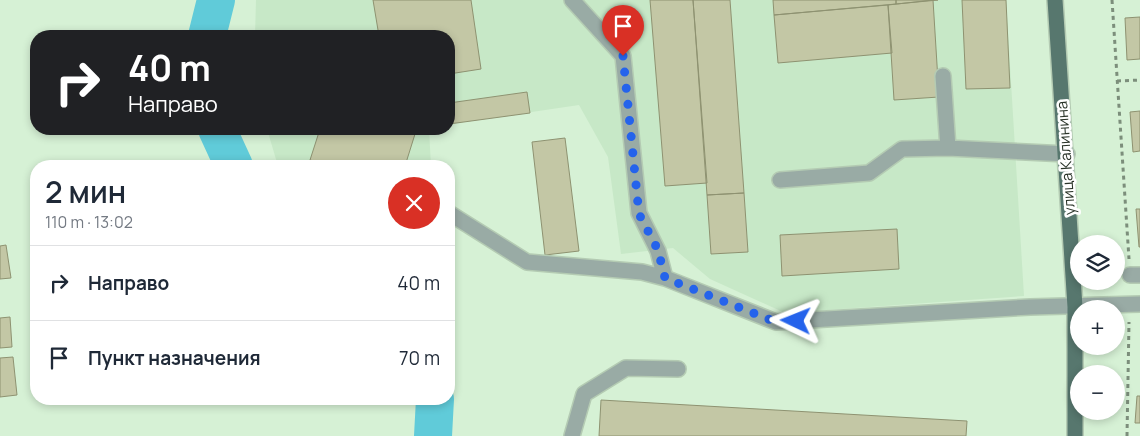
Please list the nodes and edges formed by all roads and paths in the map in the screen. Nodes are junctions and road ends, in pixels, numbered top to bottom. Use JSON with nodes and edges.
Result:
{"nodes":[{"id":1,"x":572,"y":0,"type":"edge"},
{"id":2,"x":1055,"y":0,"type":"edge"},
{"id":3,"x":1112,"y":0,"type":"edge"},
{"id":4,"x":943,"y":76,"type":"dead end"},
{"id":5,"x":1140,"y":80,"type":"edge"},
{"id":6,"x":1117,"y":81,"type":"junction"},
{"id":7,"x":948,"y":148,"type":"junction"},
{"id":8,"x":1066,"y":154,"type":"junction"},
{"id":9,"x":780,"y":180,"type":"dead end"},
{"id":10,"x":455,"y":217,"type":"edge"},
{"id":11,"x":1135,"y":275,"type":"edge"},
{"id":12,"x":665,"y":278,"type":"junction"},
{"id":13,"x":1075,"y":300,"type":"edge"},
{"id":14,"x":1135,"y":304,"type":"edge"},
{"id":15,"x":1070,"y":307,"type":"edge"},
{"id":16,"x":1075,"y":355,"type":"edge"},
{"id":17,"x":678,"y":369,"type":"dead end"},
{"id":18,"x":572,"y":436,"type":"edge"},
{"id":19,"x":1075,"y":436,"type":"edge"},
{"id":20,"x":1127,"y":436,"type":"edge"}],
"edges":[{"from":1,"to":12,"type":"lane"},
{"from":2,"to":8,"type":"main road","name":"улица Калинина"},
{"from":3,"to":6,"type":"path"},
{"from":4,"to":7,"type":"lane"},
{"from":5,"to":6,"type":"path"},
{"from":6,"to":11,"type":"path"},
{"from":7,"to":8,"type":"lane"},
{"from":7,"to":9,"type":"lane"},
{"from":8,"to":13,"type":"main road","name":"улица Калинина"},
{"from":10,"to":12,"type":"lane"},
{"from":12,"to":15,"type":"lane"},
{"from":14,"to":20,"type":"path"},
{"from":16,"to":19,"type":"main road","name":"улица Калинина"},
{"from":17,"to":18,"type":"lane"}]}
